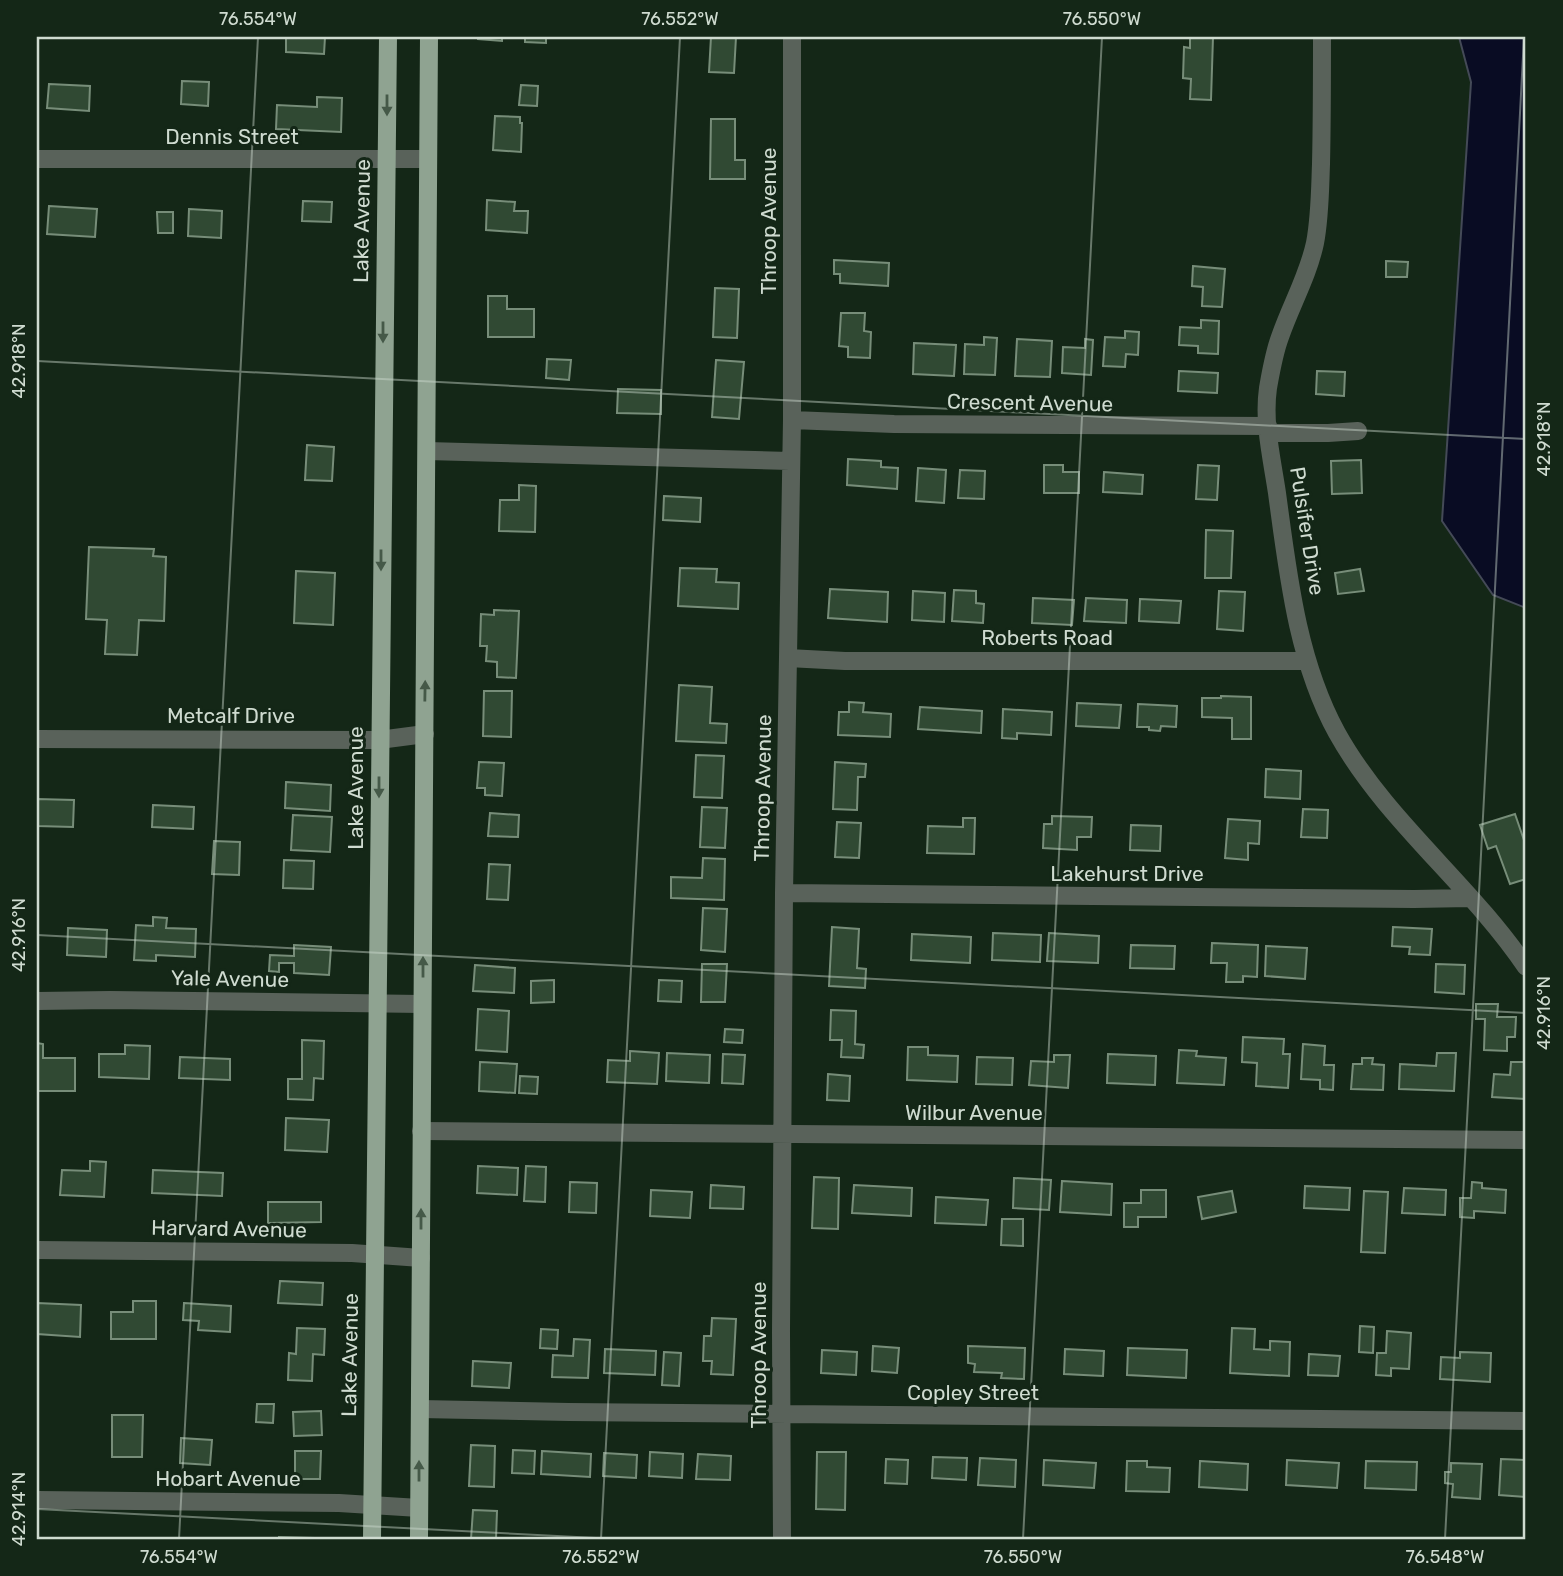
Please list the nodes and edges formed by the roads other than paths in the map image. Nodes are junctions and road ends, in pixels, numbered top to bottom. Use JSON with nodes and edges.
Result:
{"nodes":[{"id":1,"x":388,"y":37,"type":"edge"},
{"id":2,"x":429,"y":37,"type":"edge"},
{"id":3,"x":792,"y":37,"type":"edge"},
{"id":4,"x":1322,"y":37,"type":"edge"},
{"id":5,"x":37,"y":159,"type":"edge"},
{"id":6,"x":386,"y":159,"type":"junction"},
{"id":7,"x":428,"y":159,"type":"junction"},
{"id":8,"x":792,"y":420,"type":"junction"},
{"id":9,"x":1268,"y":430,"type":"junction"},
{"id":10,"x":1358,"y":431,"type":"dead end"},
{"id":11,"x":427,"y":451,"type":"junction"},
{"id":12,"x":790,"y":461,"type":"junction"},
{"id":13,"x":788,"y":658,"type":"junction"},
{"id":14,"x":1307,"y":661,"type":"junction"},
{"id":15,"x":425,"y":734,"type":"junction"},
{"id":16,"x":37,"y":739,"type":"edge"},
{"id":17,"x":379,"y":740,"type":"junction"},
{"id":18,"x":784,"y":894,"type":"junction"},
{"id":19,"x":1470,"y":898,"type":"junction"},
{"id":20,"x":1526,"y":967,"type":"edge"},
{"id":21,"x":37,"y":1001,"type":"edge"},
{"id":22,"x":377,"y":1004,"type":"junction"},
{"id":23,"x":422,"y":1004,"type":"junction"},
{"id":24,"x":421,"y":1130,"type":"junction"},
{"id":25,"x":784,"y":1134,"type":"junction"},
{"id":26,"x":1526,"y":1140,"type":"edge"},
{"id":27,"x":37,"y":1250,"type":"edge"},
{"id":28,"x":374,"y":1255,"type":"junction"},
{"id":29,"x":421,"y":1258,"type":"junction"},
{"id":30,"x":420,"y":1409,"type":"junction"},
{"id":31,"x":782,"y":1413,"type":"junction"},
{"id":32,"x":1526,"y":1421,"type":"edge"},
{"id":33,"x":37,"y":1500,"type":"edge"},
{"id":34,"x":373,"y":1504,"type":"junction"},
{"id":35,"x":419,"y":1508,"type":"junction"},
{"id":36,"x":372,"y":1539,"type":"edge"},
{"id":37,"x":419,"y":1539,"type":"edge"},
{"id":38,"x":782,"y":1539,"type":"edge"}],
"edges":[{"from":1,"to":6,"type":"main road","name":"Lake Avenue","one_way":true},
{"from":2,"to":7,"type":"main road"},
{"from":3,"to":8,"type":"street","name":"Throop Avenue"},
{"from":4,"to":9,"type":"street","name":"Pulsifer Drive"},
{"from":5,"to":6,"type":"street","name":"Dennis Street"},
{"from":6,"to":7,"type":"street","name":"Dennis Street"},
{"from":6,"to":17,"type":"main road","name":"Lake Avenue","one_way":true},
{"from":7,"to":11,"type":"main road"},
{"from":8,"to":9,"type":"street","name":"Crescent Avenue"},
{"from":8,"to":12,"type":"street","name":"Throop Avenue"},
{"from":9,"to":10,"type":"street","name":"Crescent Avenue"},
{"from":9,"to":14,"type":"street","name":"Pulsifer Drive"},
{"from":11,"to":12,"type":"street"},
{"from":15,"to":11,"type":"main road","one_way":true},
{"from":12,"to":13,"type":"street","name":"Throop Avenue"},
{"from":13,"to":14,"type":"street","name":"Roberts Road"},
{"from":13,"to":18,"type":"street","name":"Throop Avenue"},
{"from":14,"to":19,"type":"street","name":"Pulsifer Drive"},
{"from":15,"to":17,"type":"street","name":"Metcalf Drive"},
{"from":23,"to":15,"type":"main road","one_way":true},
{"from":16,"to":17,"type":"street","name":"Metcalf Drive"},
{"from":17,"to":22,"type":"main road","name":"Lake Avenue","one_way":true},
{"from":18,"to":19,"type":"street","name":"Lakehurst Drive"},
{"from":18,"to":25,"type":"street","name":"Throop Avenue"},
{"from":19,"to":20,"type":"street","name":"Pulsifer Drive"},
{"from":21,"to":22,"type":"street","name":"Yale Avenue"},
{"from":22,"to":23,"type":"street","name":"Yale Avenue"},
{"from":22,"to":28,"type":"main road","name":"Lake Avenue"},
{"from":23,"to":24,"type":"main road"},
{"from":24,"to":25,"type":"street","name":"Wilbur Avenue"},
{"from":29,"to":24,"type":"main road","one_way":true},
{"from":25,"to":26,"type":"street","name":"Wilbur Avenue"},
{"from":25,"to":31,"type":"street","name":"Throop Avenue"},
{"from":27,"to":28,"type":"street","name":"Harvard Avenue"},
{"from":28,"to":29,"type":"street","name":"Harvard Avenue"},
{"from":28,"to":34,"type":"main road","name":"Lake Avenue"},
{"from":29,"to":30,"type":"main road"},
{"from":30,"to":31,"type":"street","name":"Copley Street"},
{"from":35,"to":30,"type":"main road","one_way":true},
{"from":31,"to":32,"type":"street","name":"Copley Street"},
{"from":31,"to":38,"type":"street","name":"Throop Avenue"},
{"from":33,"to":34,"type":"street","name":"Hobart Avenue"},
{"from":34,"to":35,"type":"street","name":"Hobart Avenue"},
{"from":34,"to":36,"type":"main road","name":"Lake Avenue"},
{"from":35,"to":37,"type":"main road"}]}
